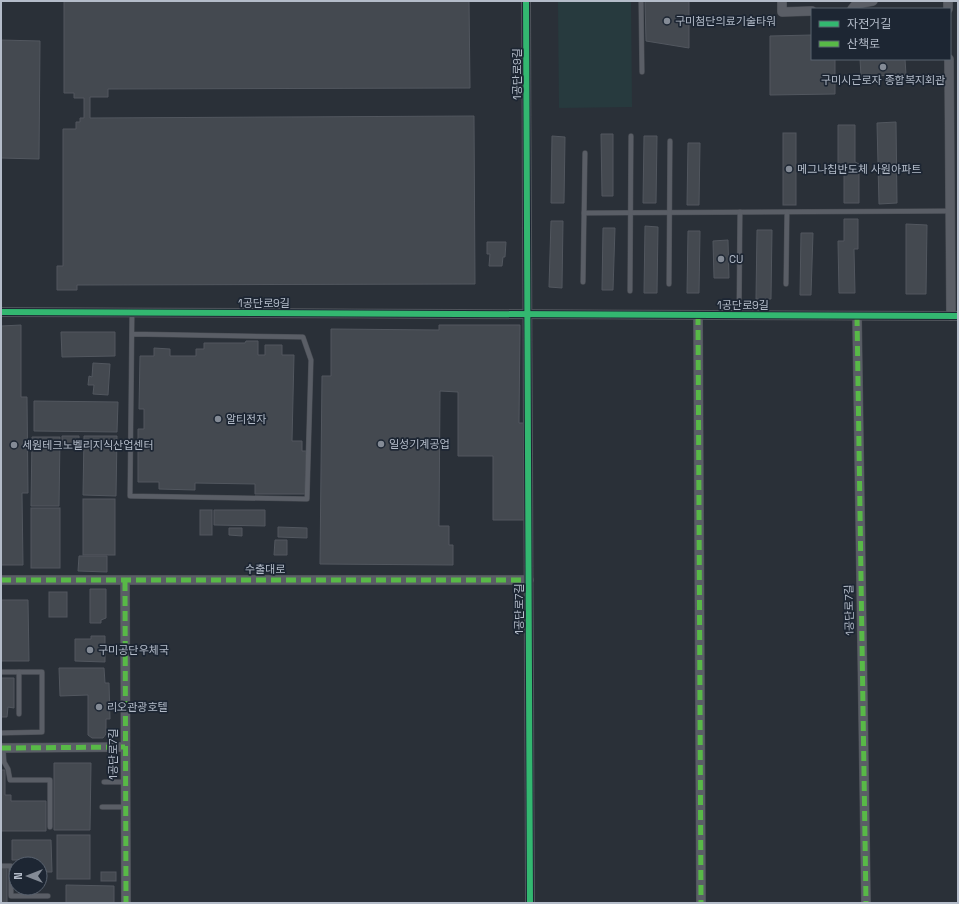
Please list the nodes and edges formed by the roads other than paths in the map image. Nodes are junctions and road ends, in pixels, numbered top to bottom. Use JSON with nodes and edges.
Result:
{"nodes":[{"id":1,"x":526,"y":1,"type":"edge"},
{"id":2,"x":641,"y":1,"type":"edge"},
{"id":3,"x":782,"y":1,"type":"edge"},
{"id":4,"x":873,"y":1,"type":"edge"},
{"id":5,"x":853,"y":8,"type":"edge"},
{"id":6,"x":811,"y":11,"type":"edge"},
{"id":7,"x":949,"y":60,"type":"edge"},
{"id":8,"x":642,"y":72,"type":"dead end"},
{"id":9,"x":631,"y":136,"type":"dead end"},
{"id":10,"x":670,"y":140,"type":"dead end"},
{"id":11,"x":585,"y":153,"type":"dead end"},
{"id":12,"x":950,"y":211,"type":"junction"},
{"id":13,"x":740,"y":212,"type":"junction"},
{"id":14,"x":787,"y":212,"type":"junction"},
{"id":15,"x":584,"y":213,"type":"junction"},
{"id":16,"x":630,"y":213,"type":"junction"},
{"id":17,"x":669,"y":213,"type":"junction"},
{"id":18,"x":583,"y":282,"type":"dead end"},
{"id":19,"x":669,"y":284,"type":"dead end"},
{"id":20,"x":786,"y":284,"type":"dead end"},
{"id":21,"x":630,"y":291,"type":"dead end"},
{"id":22,"x":1,"y":312,"type":"edge"},
{"id":23,"x":132,"y":313,"type":"junction"},
{"id":24,"x":528,"y":314,"type":"junction"},
{"id":25,"x":698,"y":315,"type":"junction"},
{"id":26,"x":739,"y":315,"type":"junction"},
{"id":27,"x":856,"y":316,"type":"junction"},
{"id":28,"x":955,"y":316,"type":"edge"},
{"id":29,"x":132,"y":334,"type":"junction"},
{"id":30,"x":1,"y":580,"type":"edge"},
{"id":31,"x":529,"y":580,"type":"junction"},
{"id":32,"x":125,"y":581,"type":"junction"},
{"id":33,"x":1,"y":672,"type":"edge"},
{"id":34,"x":19,"y":672,"type":"junction"},
{"id":35,"x":19,"y":714,"type":"dead end"},
{"id":36,"x":1,"y":732,"type":"edge"},
{"id":37,"x":125,"y":747,"type":"junction"},
{"id":38,"x":2,"y":748,"type":"edge"},
{"id":39,"x":104,"y":782,"type":"dead end"},
{"id":40,"x":126,"y":782,"type":"junction"},
{"id":41,"x":102,"y":807,"type":"dead end"},
{"id":42,"x":126,"y":807,"type":"junction"},
{"id":43,"x":50,"y":827,"type":"dead end"},
{"id":44,"x":126,"y":903,"type":"edge"},
{"id":45,"x":530,"y":903,"type":"edge"},
{"id":46,"x":701,"y":903,"type":"edge"},
{"id":47,"x":866,"y":903,"type":"edge"}],
"edges":[{"from":1,"to":24,"type":"street","name":"1공단로9길"},
{"from":2,"to":8,"type":"lane"},
{"from":3,"to":6,"type":"street"},
{"from":4,"to":5,"type":"street"},
{"from":7,"to":12,"type":"street","name":"1공단로9길"},
{"from":9,"to":16,"type":"lane"},
{"from":10,"to":17,"type":"lane"},
{"from":11,"to":15,"type":"lane"},
{"from":12,"to":14,"type":"lane"},
{"from":12,"to":28,"type":"street","name":"1공단로9길"},
{"from":13,"to":14,"type":"lane"},
{"from":13,"to":17,"type":"lane"},
{"from":13,"to":26,"type":"lane"},
{"from":14,"to":20,"type":"lane"},
{"from":15,"to":16,"type":"lane"},
{"from":15,"to":18,"type":"lane"},
{"from":16,"to":17,"type":"lane"},
{"from":16,"to":21,"type":"lane"},
{"from":17,"to":19,"type":"lane"},
{"from":22,"to":23,"type":"street","name":"1공단로9길"},
{"from":23,"to":24,"type":"street","name":"1공단로9길"},
{"from":23,"to":29,"type":"lane"},
{"from":24,"to":25,"type":"street","name":"1공단로9길"},
{"from":24,"to":31,"type":"street","name":"1공단로7길"},
{"from":25,"to":26,"type":"street","name":"1공단로9길"},
{"from":25,"to":46,"type":"street"},
{"from":26,"to":27,"type":"street","name":"1공단로9길"},
{"from":27,"to":28,"type":"street","name":"1공단로9길"},
{"from":27,"to":47,"type":"street","name":"1공단로7길"},
{"from":29,"to":29,"type":"lane"},
{"from":30,"to":32,"type":"street","name":"수출대로"},
{"from":31,"to":32,"type":"street","name":"수출대로"},
{"from":31,"to":45,"type":"street","name":"1공단로7길"},
{"from":32,"to":37,"type":"street","name":"1공단로7길"},
{"from":33,"to":34,"type":"lane"},
{"from":34,"to":35,"type":"lane"},
{"from":34,"to":36,"type":"lane"},
{"from":37,"to":38,"type":"street"},
{"from":37,"to":40,"type":"street","name":"1공단로7길"},
{"from":38,"to":43,"type":"lane"},
{"from":39,"to":40,"type":"lane"},
{"from":40,"to":42,"type":"street","name":"1공단로7길"},
{"from":41,"to":42,"type":"lane"},
{"from":42,"to":44,"type":"street","name":"1공단로7길"}]}
